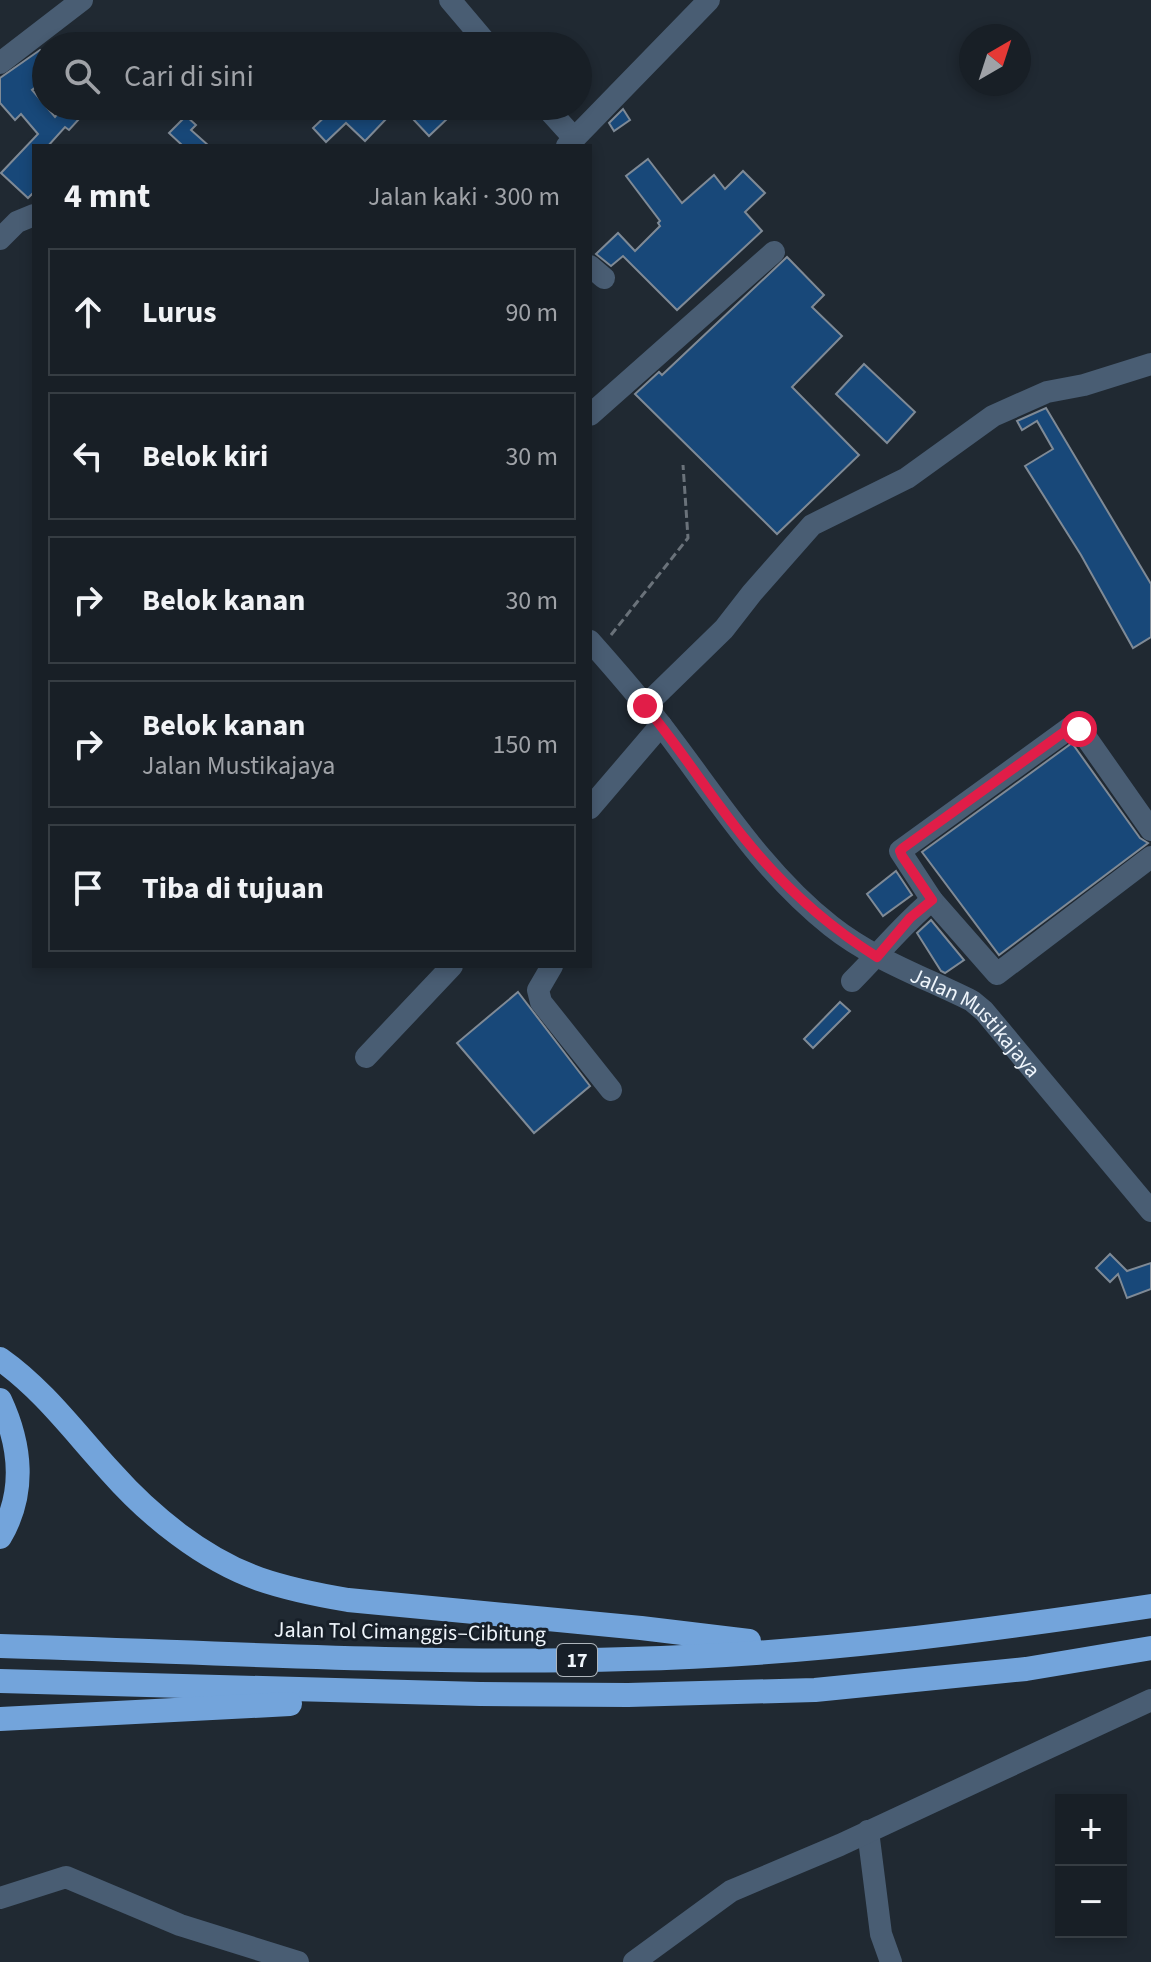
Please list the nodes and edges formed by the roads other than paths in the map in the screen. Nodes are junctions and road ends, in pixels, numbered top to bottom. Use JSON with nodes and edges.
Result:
{"nodes":[{"id":1,"x":82,"y":0,"type":"edge"},
{"id":2,"x":450,"y":0,"type":"edge"},
{"id":3,"x":709,"y":0,"type":"edge"},
{"id":4,"x":40,"y":32,"type":"edge"},
{"id":5,"x":477,"y":32,"type":"edge"},
{"id":6,"x":32,"y":38,"type":"edge"},
{"id":7,"x":0,"y":63,"type":"edge"},
{"id":8,"x":555,"y":120,"type":"edge"},
{"id":9,"x":571,"y":142,"type":"edge"},
{"id":10,"x":32,"y":216,"type":"edge"},
{"id":11,"x":0,"y":239,"type":"edge"},
{"id":12,"x":774,"y":252,"type":"dead end"},
{"id":13,"x":1151,"y":364,"type":"edge"},
{"id":14,"x":592,"y":413,"type":"edge"},
{"id":15,"x":592,"y":643,"type":"edge"},
{"id":16,"x":645,"y":706,"type":"junction"},
{"id":17,"x":661,"y":725,"type":"junction"},
{"id":18,"x":592,"y":806,"type":"edge"},
{"id":19,"x":1151,"y":830,"type":"edge"},
{"id":20,"x":1151,"y":857,"type":"edge"},
{"id":21,"x":932,"y":900,"type":"junction"},
{"id":22,"x":877,"y":957,"type":"junction"},
{"id":23,"x":450,"y":968,"type":"edge"},
{"id":24,"x":551,"y":968,"type":"edge"},
{"id":25,"x":852,"y":981,"type":"dead end"},
{"id":26,"x":366,"y":1057,"type":"dead end"},
{"id":27,"x":611,"y":1090,"type":"dead end"},
{"id":28,"x":1151,"y":1211,"type":"edge"},
{"id":29,"x":0,"y":1359,"type":"edge"},
{"id":30,"x":0,"y":1400,"type":"edge"},
{"id":31,"x":0,"y":1537,"type":"edge"},
{"id":32,"x":1151,"y":1606,"type":"edge"},
{"id":33,"x":0,"y":1646,"type":"edge"},
{"id":34,"x":1151,"y":1648,"type":"edge"},
{"id":35,"x":811,"y":1649,"type":"junction"},
{"id":36,"x":0,"y":1681,"type":"edge"},
{"id":37,"x":480,"y":1694,"type":"junction"},
{"id":38,"x":1151,"y":1700,"type":"edge"},
{"id":39,"x":0,"y":1719,"type":"edge"},
{"id":40,"x":868,"y":1831,"type":"junction"},
{"id":41,"x":0,"y":1898,"type":"edge"},
{"id":42,"x":298,"y":1962,"type":"edge"},
{"id":43,"x":634,"y":1962,"type":"edge"},
{"id":44,"x":891,"y":1962,"type":"edge"}],
"edges":[{"from":1,"to":4,"type":"street"},
{"from":2,"to":5,"type":"street"},
{"from":3,"to":9,"type":"street"},
{"from":6,"to":7,"type":"street"},
{"from":8,"to":9,"type":"street"},
{"from":10,"to":11,"type":"street"},
{"from":12,"to":14,"type":"street"},
{"from":13,"to":16,"type":"street"},
{"from":15,"to":16,"type":"street","name":"Jalan Mustikajaya"},
{"from":16,"to":17,"type":"street","name":"Jalan Mustikajaya"},
{"from":17,"to":18,"type":"street"},
{"from":17,"to":22,"type":"street","name":"Jalan Mustikajaya"},
{"from":19,"to":21,"type":"street"},
{"from":20,"to":21,"type":"street"},
{"from":21,"to":22,"type":"street"},
{"from":22,"to":25,"type":"street"},
{"from":22,"to":28,"type":"street","name":"Jalan Mustikajaya"},
{"from":23,"to":26,"type":"street"},
{"from":24,"to":27,"type":"street"},
{"from":29,"to":35,"type":"highway"},
{"from":30,"to":31,"type":"highway"},
{"from":32,"to":35,"type":"highway","name":"Jalan Tol Cimanggis–Cibitung","number":"17"},
{"from":33,"to":35,"type":"highway","name":"Jalan Tol Cimanggis–Cibitung","number":"17"},
{"from":34,"to":37,"type":"highway","number":"17"},
{"from":36,"to":37,"type":"highway","number":"17"},
{"from":37,"to":39,"type":"highway"},
{"from":38,"to":40,"type":"street"},
{"from":40,"to":43,"type":"street"},
{"from":40,"to":44,"type":"street"},
{"from":41,"to":42,"type":"street"}]}
